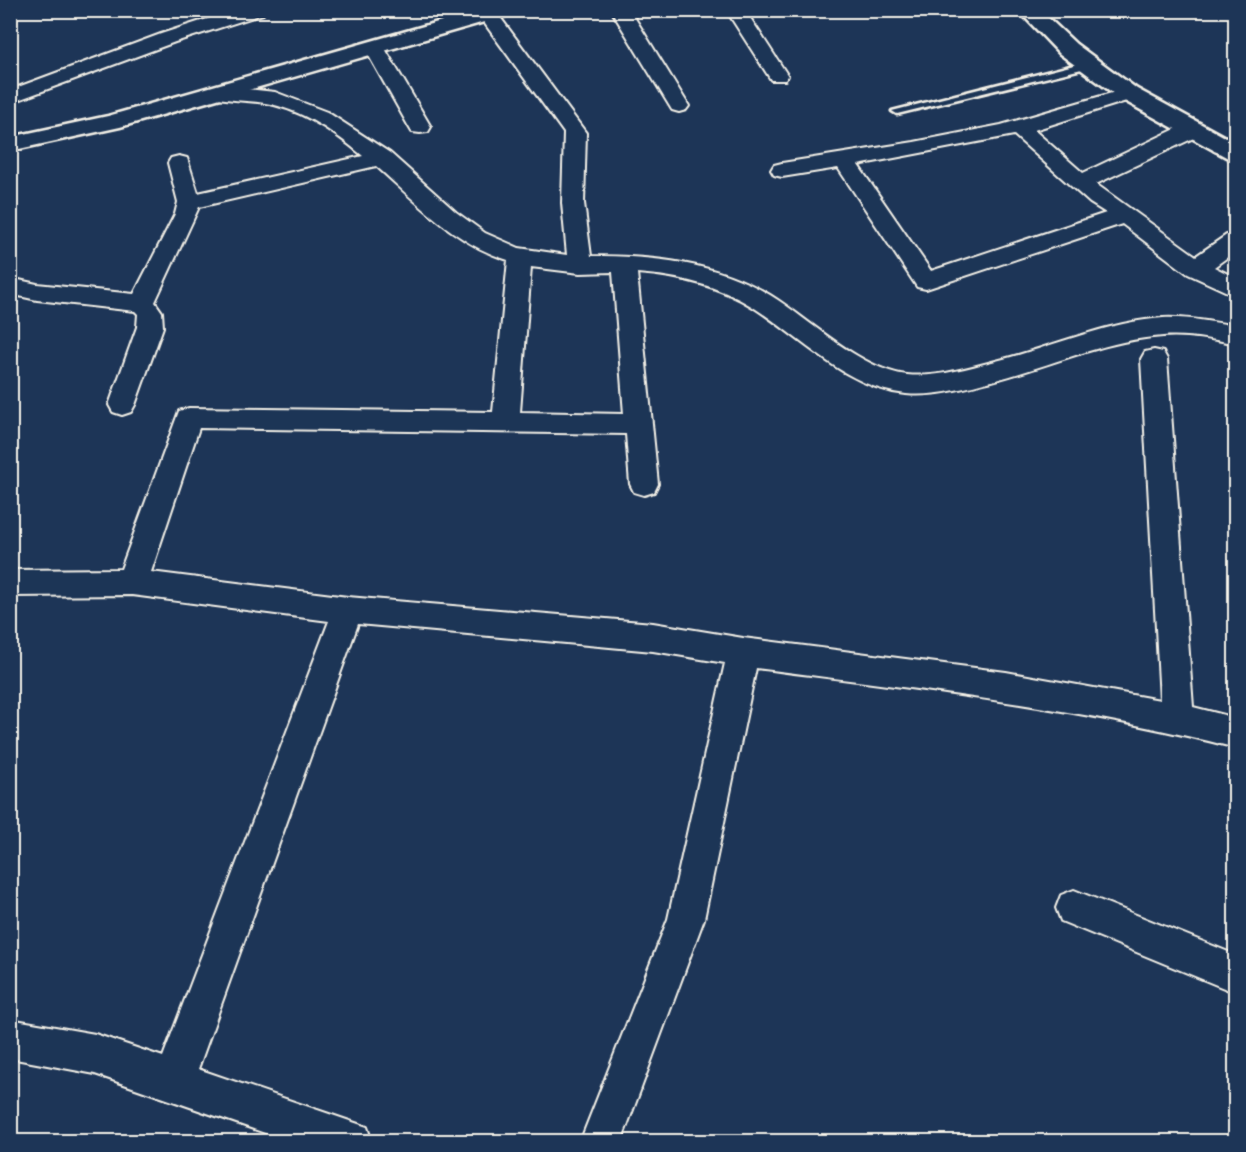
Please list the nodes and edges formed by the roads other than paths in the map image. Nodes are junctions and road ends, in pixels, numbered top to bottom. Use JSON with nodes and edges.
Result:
{"nodes":[{"id":1,"x":256,"y":10,"type":"edge"},
{"id":2,"x":620,"y":10,"type":"edge"},
{"id":3,"x":735,"y":10,"type":"edge"},
{"id":4,"x":1028,"y":10,"type":"edge"},
{"id":5,"x":1061,"y":12,"type":"dead end"},
{"id":6,"x":497,"y":14,"type":"edge"},
{"id":7,"x":374,"y":47,"type":"junction"},
{"id":8,"x":1090,"y":64,"type":"junction"},
{"id":9,"x":778,"y":76,"type":"dead end"},
{"id":10,"x":217,"y":92,"type":"junction"},
{"id":11,"x":1129,"y":94,"type":"junction"},
{"id":12,"x":10,"y":97,"type":"edge"},
{"id":13,"x":679,"y":106,"type":"dead end"},
{"id":14,"x":897,"y":111,"type":"dead end"},
{"id":15,"x":420,"y":127,"type":"dead end"},
{"id":16,"x":1019,"y":128,"type":"junction"},
{"id":17,"x":1192,"y":130,"type":"junction"},
{"id":18,"x":10,"y":144,"type":"edge"},
{"id":19,"x":1231,"y":146,"type":"edge"},
{"id":20,"x":382,"y":158,"type":"junction"},
{"id":21,"x":844,"y":160,"type":"junction"},
{"id":22,"x":179,"y":163,"type":"dead end"},
{"id":23,"x":782,"y":170,"type":"dead end"},
{"id":24,"x":1081,"y":183,"type":"junction"},
{"id":25,"x":189,"y":202,"type":"junction"},
{"id":26,"x":1125,"y":215,"type":"junction"},
{"id":27,"x":1236,"y":239,"type":"edge"},
{"id":28,"x":520,"y":255,"type":"junction"},
{"id":29,"x":624,"y":264,"type":"junction"},
{"id":30,"x":580,"y":265,"type":"junction"},
{"id":31,"x":1196,"y":268,"type":"junction"},
{"id":32,"x":10,"y":286,"type":"edge"},
{"id":33,"x":1236,"y":288,"type":"edge"},
{"id":34,"x":142,"y":303,"type":"junction"},
{"id":35,"x":1236,"y":335,"type":"edge"},
{"id":36,"x":1154,"y":359,"type":"dead end"},
{"id":37,"x":122,"y":405,"type":"dead end"},
{"id":38,"x":506,"y":422,"type":"junction"},
{"id":39,"x":639,"y":424,"type":"junction"},
{"id":40,"x":645,"y":484,"type":"dead end"},
{"id":41,"x":132,"y":582,"type":"junction"},
{"id":42,"x":10,"y":583,"type":"edge"},
{"id":43,"x":348,"y":610,"type":"junction"},
{"id":44,"x":743,"y":651,"type":"junction"},
{"id":45,"x":1177,"y":718,"type":"junction"},
{"id":46,"x":1236,"y":733,"type":"edge"},
{"id":47,"x":1074,"y":908,"type":"dead end"},
{"id":48,"x":1236,"y":974,"type":"edge"},
{"id":49,"x":10,"y":1038,"type":"edge"},
{"id":50,"x":174,"y":1081,"type":"junction"},
{"id":51,"x":352,"y":1142,"type":"edge"},
{"id":52,"x":600,"y":1142,"type":"edge"}],
"edges":[{"from":1,"to":12,"type":"street"},
{"from":2,"to":13,"type":"street"},
{"from":3,"to":9,"type":"street"},
{"from":4,"to":8,"type":"street"},
{"from":5,"to":8,"type":"street"},
{"from":6,"to":7,"type":"street"},
{"from":6,"to":30,"type":"street"},
{"from":7,"to":10,"type":"street"},
{"from":7,"to":15,"type":"street"},
{"from":8,"to":11,"type":"street"},
{"from":8,"to":14,"type":"lane"},
{"from":10,"to":18,"type":"street"},
{"from":10,"to":20,"type":"street"},
{"from":11,"to":16,"type":"street"},
{"from":11,"to":17,"type":"street"},
{"from":16,"to":21,"type":"street"},
{"from":16,"to":24,"type":"street"},
{"from":17,"to":19,"type":"street"},
{"from":17,"to":24,"type":"street"},
{"from":20,"to":25,"type":"street"},
{"from":20,"to":28,"type":"street"},
{"from":21,"to":23,"type":"street"},
{"from":21,"to":26,"type":"street"},
{"from":22,"to":25,"type":"street"},
{"from":24,"to":26,"type":"street"},
{"from":25,"to":34,"type":"street"},
{"from":26,"to":31,"type":"street"},
{"from":27,"to":31,"type":"street"},
{"from":28,"to":30,"type":"street"},
{"from":28,"to":38,"type":"street"},
{"from":29,"to":30,"type":"street"},
{"from":29,"to":35,"type":"street"},
{"from":29,"to":39,"type":"street"},
{"from":31,"to":33,"type":"street"},
{"from":32,"to":34,"type":"street"},
{"from":34,"to":37,"type":"street"},
{"from":36,"to":45,"type":"street"},
{"from":38,"to":39,"type":"street"},
{"from":38,"to":41,"type":"street"},
{"from":39,"to":40,"type":"street"},
{"from":41,"to":42,"type":"street"},
{"from":41,"to":43,"type":"street"},
{"from":43,"to":44,"type":"street"},
{"from":43,"to":50,"type":"street"},
{"from":44,"to":45,"type":"street"},
{"from":44,"to":52,"type":"street"},
{"from":45,"to":46,"type":"street"},
{"from":47,"to":48,"type":"street"},
{"from":49,"to":50,"type":"street"},
{"from":50,"to":51,"type":"street"}]}
